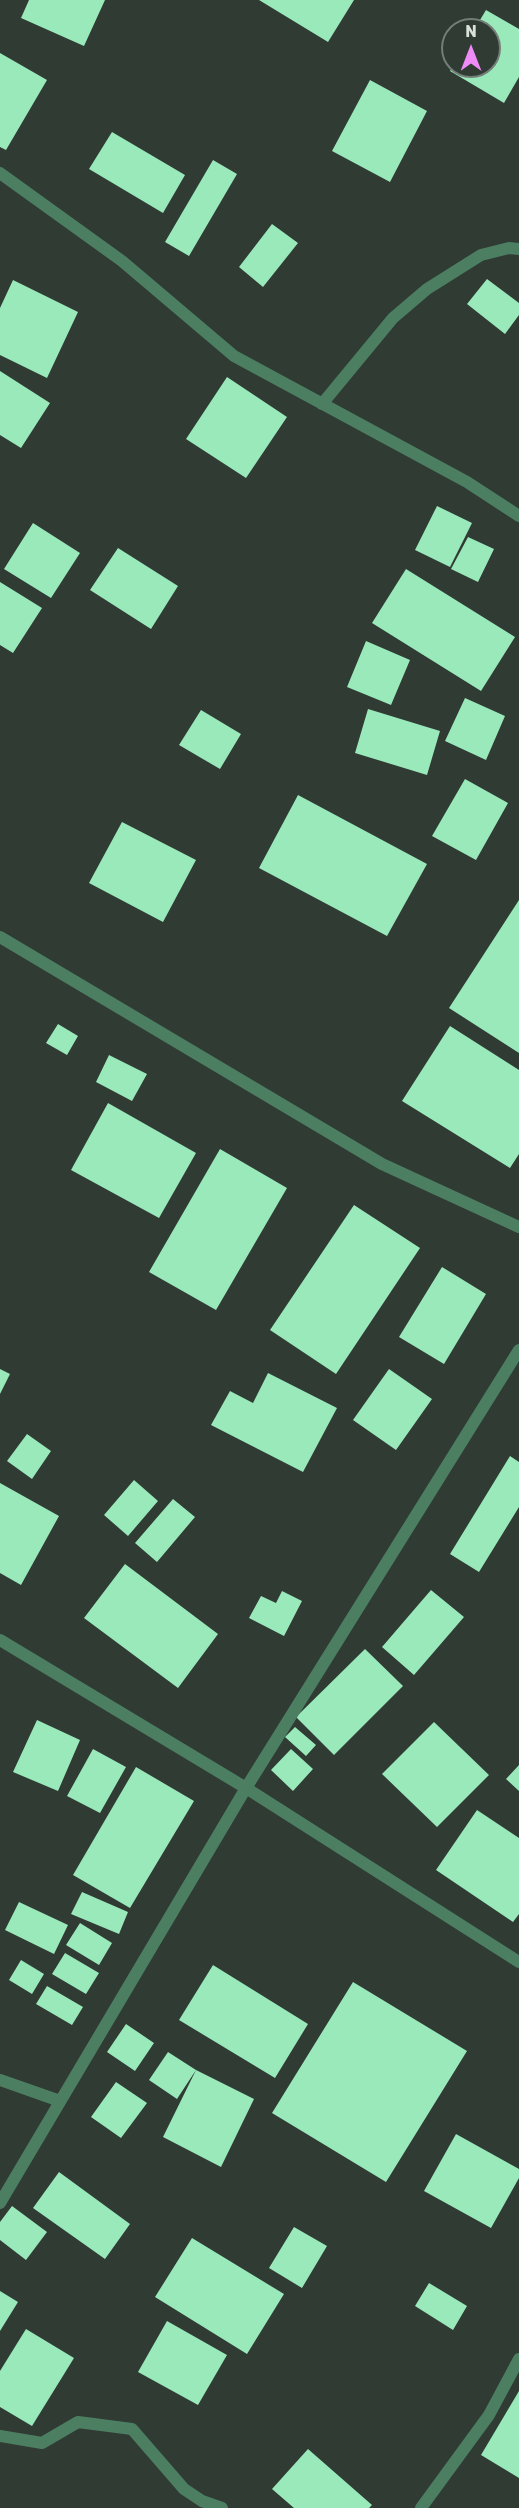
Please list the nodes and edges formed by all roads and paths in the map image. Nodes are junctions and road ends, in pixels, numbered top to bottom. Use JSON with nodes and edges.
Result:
{"nodes":[{"id":1,"x":1,"y":177,"type":"edge"},
{"id":2,"x":519,"y":249,"type":"edge"},
{"id":3,"x":322,"y":404,"type":"junction"},
{"id":4,"x":519,"y":516,"type":"edge"},
{"id":5,"x":0,"y":937,"type":"edge"},
{"id":6,"x":519,"y":1227,"type":"edge"},
{"id":7,"x":519,"y":1350,"type":"edge"},
{"id":8,"x":0,"y":1640,"type":"edge"},
{"id":9,"x":246,"y":1788,"type":"junction"},
{"id":10,"x":519,"y":1962,"type":"edge"},
{"id":11,"x":0,"y":2080,"type":"edge"},
{"id":12,"x":60,"y":2101,"type":"junction"},
{"id":13,"x":0,"y":2203,"type":"edge"},
{"id":14,"x":519,"y":2359,"type":"edge"},
{"id":15,"x":0,"y":2436,"type":"edge"},
{"id":16,"x":222,"y":2508,"type":"edge"},
{"id":17,"x":421,"y":2508,"type":"edge"}],
"edges":[{"from":1,"to":3,"type":"street"},
{"from":2,"to":3,"type":"street"},
{"from":3,"to":4,"type":"street"},
{"from":5,"to":6,"type":"street"},
{"from":7,"to":9,"type":"street"},
{"from":8,"to":9,"type":"street"},
{"from":9,"to":10,"type":"street"},
{"from":9,"to":12,"type":"street"},
{"from":11,"to":12,"type":"street"},
{"from":12,"to":13,"type":"street"},
{"from":14,"to":17,"type":"street"},
{"from":15,"to":16,"type":"street"}]}
